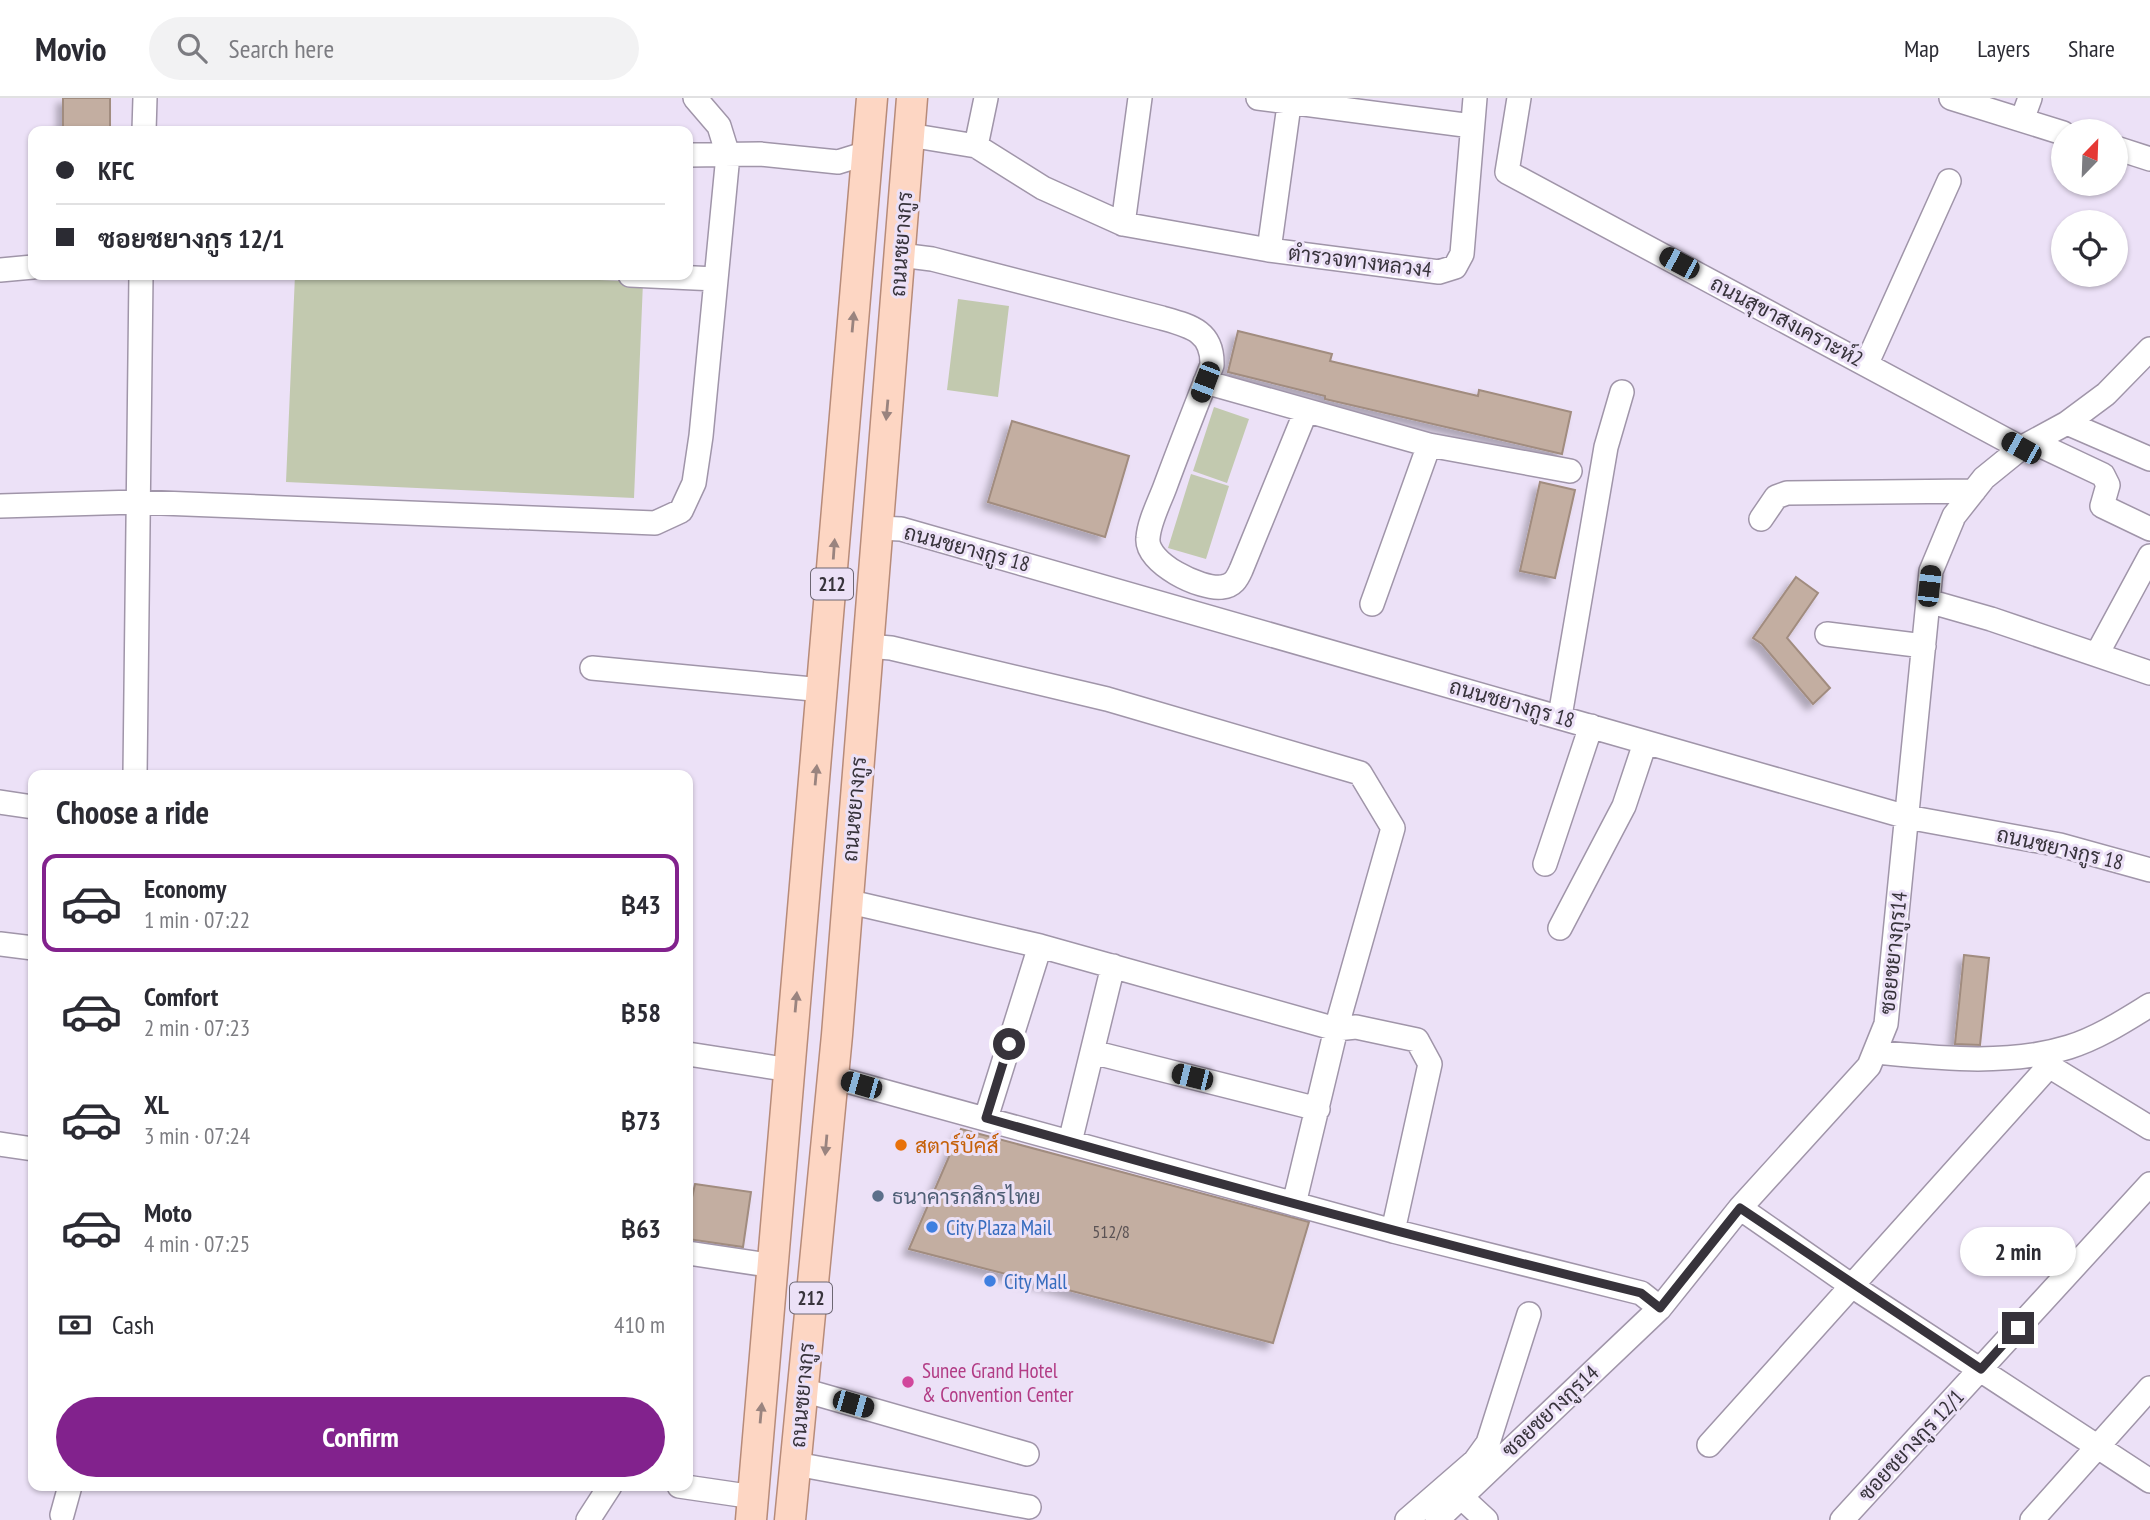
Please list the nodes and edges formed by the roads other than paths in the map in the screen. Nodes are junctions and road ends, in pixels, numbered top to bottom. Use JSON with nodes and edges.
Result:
{"nodes":[{"id":1,"x":145,"y":98,"type":"edge"},
{"id":2,"x":695,"y":98,"type":"edge"},
{"id":3,"x":872,"y":98,"type":"edge"},
{"id":4,"x":912,"y":98,"type":"edge"},
{"id":5,"x":986,"y":98,"type":"edge"},
{"id":6,"x":1140,"y":98,"type":"edge"},
{"id":7,"x":1258,"y":98,"type":"edge"},
{"id":8,"x":1475,"y":98,"type":"edge"},
{"id":9,"x":1519,"y":98,"type":"edge"},
{"id":10,"x":1951,"y":98,"type":"edge"},
{"id":11,"x":2030,"y":98,"type":"edge"},
{"id":12,"x":1289,"y":101,"type":"edge"},
{"id":13,"x":2022,"y":120,"type":"junction"},
{"id":14,"x":144,"y":126,"type":"edge"},
{"id":15,"x":1472,"y":126,"type":"junction"},
{"id":16,"x":2051,"y":129,"type":"edge"},
{"id":17,"x":908,"y":145,"type":"junction"},
{"id":18,"x":976,"y":146,"type":"junction"},
{"id":19,"x":2128,"y":152,"type":"edge"},
{"id":20,"x":867,"y":153,"type":"junction"},
{"id":21,"x":693,"y":155,"type":"edge"},
{"id":22,"x":728,"y":155,"type":"junction"},
{"id":23,"x":2150,"y":159,"type":"edge"},
{"id":24,"x":1949,"y":180,"type":"dead end"},
{"id":25,"x":1123,"y":224,"type":"junction"},
{"id":26,"x":1269,"y":250,"type":"junction"},
{"id":27,"x":900,"y":255,"type":"junction"},
{"id":28,"x":28,"y":267,"type":"edge"},
{"id":29,"x":0,"y":270,"type":"edge"},
{"id":30,"x":693,"y":278,"type":"edge"},
{"id":31,"x":716,"y":279,"type":"junction"},
{"id":32,"x":141,"y":280,"type":"edge"},
{"id":33,"x":2150,"y":349,"type":"edge"},
{"id":34,"x":1867,"y":363,"type":"junction"},
{"id":35,"x":1205,"y":382,"type":"junction"},
{"id":36,"x":1622,"y":391,"type":"dead end"},
{"id":37,"x":1306,"y":411,"type":"junction"},
{"id":38,"x":2067,"y":424,"type":"junction"},
{"id":39,"x":1429,"y":445,"type":"junction"},
{"id":40,"x":2027,"y":445,"type":"junction"},
{"id":41,"x":2150,"y":459,"type":"edge"},
{"id":42,"x":1570,"y":471,"type":"dead end"},
{"id":43,"x":1974,"y":491,"type":"junction"},
{"id":44,"x":136,"y":502,"type":"junction"},
{"id":45,"x":0,"y":506,"type":"edge"},
{"id":46,"x":1762,"y":519,"type":"dead end"},
{"id":47,"x":877,"y":528,"type":"junction"},
{"id":48,"x":2150,"y":529,"type":"edge"},
{"id":49,"x":2150,"y":556,"type":"edge"},
{"id":50,"x":1928,"y":601,"type":"junction"},
{"id":51,"x":1372,"y":604,"type":"dead end"},
{"id":52,"x":1827,"y":634,"type":"dead end"},
{"id":53,"x":867,"y":646,"type":"junction"},
{"id":54,"x":1924,"y":646,"type":"junction"},
{"id":55,"x":2097,"y":654,"type":"junction"},
{"id":56,"x":592,"y":667,"type":"dead end"},
{"id":57,"x":2150,"y":673,"type":"edge"},
{"id":58,"x":823,"y":690,"type":"junction"},
{"id":59,"x":1560,"y":716,"type":"junction"},
{"id":60,"x":1591,"y":726,"type":"junction"},
{"id":61,"x":1645,"y":743,"type":"junction"},
{"id":62,"x":135,"y":770,"type":"edge"},
{"id":63,"x":0,"y":802,"type":"edge"},
{"id":64,"x":28,"y":806,"type":"edge"},
{"id":65,"x":1907,"y":817,"type":"junction"},
{"id":66,"x":1545,"y":863,"type":"dead end"},
{"id":67,"x":2150,"y":870,"type":"edge"},
{"id":68,"x":846,"y":901,"type":"junction"},
{"id":69,"x":1560,"y":928,"type":"dead end"},
{"id":70,"x":0,"y":944,"type":"edge"},
{"id":71,"x":1040,"y":946,"type":"junction"},
{"id":72,"x":28,"y":947,"type":"edge"},
{"id":73,"x":1114,"y":966,"type":"junction"},
{"id":74,"x":2150,"y":1005,"type":"edge"},
{"id":75,"x":1336,"y":1029,"type":"junction"},
{"id":76,"x":1092,"y":1052,"type":"junction"},
{"id":77,"x":1875,"y":1052,"type":"junction"},
{"id":78,"x":693,"y":1055,"type":"edge"},
{"id":79,"x":790,"y":1070,"type":"junction"},
{"id":80,"x":832,"y":1077,"type":"junction"},
{"id":81,"x":1318,"y":1109,"type":"junction"},
{"id":82,"x":986,"y":1118,"type":"junction"},
{"id":83,"x":2150,"y":1128,"type":"edge"},
{"id":84,"x":1070,"y":1142,"type":"junction"},
{"id":85,"x":0,"y":1144,"type":"edge"},
{"id":86,"x":28,"y":1148,"type":"edge"},
{"id":87,"x":2150,"y":1184,"type":"edge"},
{"id":88,"x":1294,"y":1204,"type":"junction"},
{"id":89,"x":1740,"y":1208,"type":"junction"},
{"id":90,"x":1393,"y":1231,"type":"junction"},
{"id":91,"x":693,"y":1253,"type":"edge"},
{"id":92,"x":774,"y":1266,"type":"junction"},
{"id":93,"x":1852,"y":1286,"type":"junction"},
{"id":94,"x":1660,"y":1308,"type":"junction"},
{"id":95,"x":1529,"y":1314,"type":"dead end"},
{"id":96,"x":1981,"y":1369,"type":"junction"},
{"id":97,"x":2150,"y":1388,"type":"edge"},
{"id":98,"x":803,"y":1390,"type":"junction"},
{"id":99,"x":1709,"y":1445,"type":"dead end"},
{"id":100,"x":2098,"y":1448,"type":"junction"},
{"id":101,"x":1027,"y":1454,"type":"dead end"},
{"id":102,"x":796,"y":1464,"type":"junction"},
{"id":103,"x":2150,"y":1481,"type":"edge"},
{"id":104,"x":693,"y":1490,"type":"edge"},
{"id":105,"x":69,"y":1491,"type":"edge"},
{"id":106,"x":607,"y":1491,"type":"edge"},
{"id":107,"x":1460,"y":1496,"type":"junction"},
{"id":108,"x":1029,"y":1507,"type":"dead end"},
{"id":109,"x":752,"y":1508,"type":"edge"},
{"id":110,"x":62,"y":1515,"type":"dead end"},
{"id":111,"x":588,"y":1520,"type":"edge"},
{"id":112,"x":790,"y":1520,"type":"edge"},
{"id":113,"x":1407,"y":1520,"type":"edge"},
{"id":114,"x":1437,"y":1520,"type":"edge"},
{"id":115,"x":1486,"y":1520,"type":"edge"},
{"id":116,"x":1842,"y":1520,"type":"edge"},
{"id":117,"x":2032,"y":1520,"type":"edge"}],
"edges":[{"from":1,"to":14,"type":"street"},
{"from":2,"to":22,"type":"street"},
{"from":3,"to":20,"type":"main road","name":"ถนนชยางกูร","number":"212"},
{"from":4,"to":17,"type":"main road","name":"ถนนชยางกูร","number":"212"},
{"from":5,"to":18,"type":"street"},
{"from":6,"to":25,"type":"street"},
{"from":7,"to":12,"type":"street"},
{"from":8,"to":15,"type":"street","name":"ตำรวจทางหลวง4"},
{"from":9,"to":34,"type":"street","name":"ถนนสุขาสงเคราะห์2"},
{"from":10,"to":13,"type":"street"},
{"from":11,"to":13,"type":"street"},
{"from":12,"to":15,"type":"street"},
{"from":12,"to":26,"type":"street","name":"ตำรวจทางหลวง4"},
{"from":13,"to":16,"type":"street"},
{"from":15,"to":26,"type":"street","name":"ตำรวจทางหลวง4"},
{"from":17,"to":18,"type":"street"},
{"from":17,"to":20,"type":"main road"},
{"from":17,"to":27,"type":"main road","name":"ถนนชยางกูร","number":"212"},
{"from":18,"to":25,"type":"street"},
{"from":19,"to":23,"type":"street"},
{"from":20,"to":22,"type":"street"},
{"from":58,"to":20,"type":"main road","name":"ถนนชยางกูร","number":"212","one_way":true},
{"from":21,"to":22,"type":"street"},
{"from":22,"to":31,"type":"street"},
{"from":24,"to":34,"type":"street"},
{"from":25,"to":26,"type":"street"},
{"from":27,"to":35,"type":"street"},
{"from":27,"to":47,"type":"main road","name":"ถนนชยางกูร","number":"212","one_way":true},
{"from":28,"to":29,"type":"street"},
{"from":30,"to":31,"type":"street"},
{"from":31,"to":44,"type":"street"},
{"from":32,"to":44,"type":"street"},
{"from":33,"to":38,"type":"street","name":"ซอยชยางกูร14"},
{"from":34,"to":40,"type":"street","name":"ถนนสุขาสงเคราะห์2"},
{"from":35,"to":37,"type":"street"},
{"from":35,"to":37,"type":"street"},
{"from":36,"to":59,"type":"street"},
{"from":37,"to":39,"type":"street"},
{"from":38,"to":40,"type":"street","name":"ซอยชยางกูร14"},
{"from":38,"to":41,"type":"street"},
{"from":39,"to":42,"type":"street"},
{"from":39,"to":51,"type":"street"},
{"from":40,"to":43,"type":"street","name":"ซอยชยางกูร14"},
{"from":40,"to":48,"type":"street","name":"ถนนสุขาสงเคราะห์2"},
{"from":43,"to":46,"type":"street"},
{"from":43,"to":50,"type":"street","name":"ซอยชยางกูร14"},
{"from":44,"to":45,"type":"street"},
{"from":44,"to":62,"type":"street"},
{"from":47,"to":53,"type":"main road","name":"ถนนชยางกูร","number":"212"},
{"from":47,"to":59,"type":"street","name":"ถนนชยางกูร 18"},
{"from":49,"to":55,"type":"street"},
{"from":50,"to":54,"type":"street","name":"ซอยชยางกูร14"},
{"from":50,"to":55,"type":"street"},
{"from":52,"to":54,"type":"street"},
{"from":53,"to":68,"type":"main road","name":"ถนนชยางกูร","number":"212"},
{"from":53,"to":75,"type":"street"},
{"from":54,"to":65,"type":"street","name":"ซอยชยางกูร14"},
{"from":55,"to":57,"type":"street"},
{"from":56,"to":58,"type":"street"},
{"from":79,"to":58,"type":"main road","name":"ถนนชยางกูร","number":"212","one_way":true},
{"from":59,"to":60,"type":"street","name":"ถนนชยางกูร 18"},
{"from":60,"to":61,"type":"street","name":"ถนนชยางกูร 18"},
{"from":60,"to":66,"type":"street"},
{"from":61,"to":65,"type":"street","name":"ถนนชยางกูร 18"},
{"from":61,"to":69,"type":"street"},
{"from":63,"to":64,"type":"street"},
{"from":65,"to":67,"type":"street","name":"ถนนชยางกูร 18"},
{"from":65,"to":77,"type":"street","name":"ซอยชยางกูร14"},
{"from":68,"to":71,"type":"street"},
{"from":68,"to":80,"type":"main road","name":"ถนนชยางกูร","number":"212"},
{"from":70,"to":72,"type":"street"},
{"from":71,"to":73,"type":"street"},
{"from":71,"to":82,"type":"street"},
{"from":73,"to":75,"type":"street"},
{"from":73,"to":76,"type":"street"},
{"from":74,"to":77,"type":"street"},
{"from":75,"to":81,"type":"street"},
{"from":75,"to":90,"type":"street"},
{"from":76,"to":81,"type":"street"},
{"from":76,"to":84,"type":"street"},
{"from":77,"to":89,"type":"street","name":"ซอยชยางกูร14"},
{"from":78,"to":79,"type":"street"},
{"from":79,"to":80,"type":"main road"},
{"from":79,"to":92,"type":"main road","name":"ถนนชยางกูร","number":"212"},
{"from":80,"to":82,"type":"street"},
{"from":80,"to":98,"type":"main road","name":"ถนนชยางกูร","number":"212","one_way":true},
{"from":81,"to":88,"type":"street"},
{"from":82,"to":84,"type":"street"},
{"from":83,"to":93,"type":"street"},
{"from":84,"to":88,"type":"street"},
{"from":85,"to":86,"type":"street"},
{"from":87,"to":96,"type":"street","name":"ซอยชยางกูร 12/1"},
{"from":88,"to":90,"type":"street"},
{"from":89,"to":93,"type":"street"},
{"from":89,"to":94,"type":"street","name":"ซอยชยางกูร14"},
{"from":90,"to":94,"type":"street"},
{"from":91,"to":92,"type":"street"},
{"from":109,"to":92,"type":"main road","name":"ถนนชยางกูร","number":"212","one_way":true},
{"from":93,"to":96,"type":"street"},
{"from":93,"to":99,"type":"street"},
{"from":94,"to":107,"type":"street","name":"ซอยชยางกูร14"},
{"from":95,"to":113,"type":"street"},
{"from":96,"to":100,"type":"street"},
{"from":96,"to":116,"type":"street","name":"ซอยชยางกูร 12/1"},
{"from":97,"to":100,"type":"street"},
{"from":98,"to":101,"type":"street"},
{"from":98,"to":102,"type":"main road","name":"ถนนชยางกูร","number":"212"},
{"from":100,"to":103,"type":"street"},
{"from":100,"to":117,"type":"street"},
{"from":102,"to":108,"type":"street"},
{"from":102,"to":112,"type":"main road","name":"ถนนชยางกูร","number":"212"},
{"from":104,"to":109,"type":"street"},
{"from":105,"to":110,"type":"street"},
{"from":106,"to":111,"type":"street"},
{"from":107,"to":114,"type":"street","name":"ซอยชยางกูร14"},
{"from":107,"to":115,"type":"street"}]}
